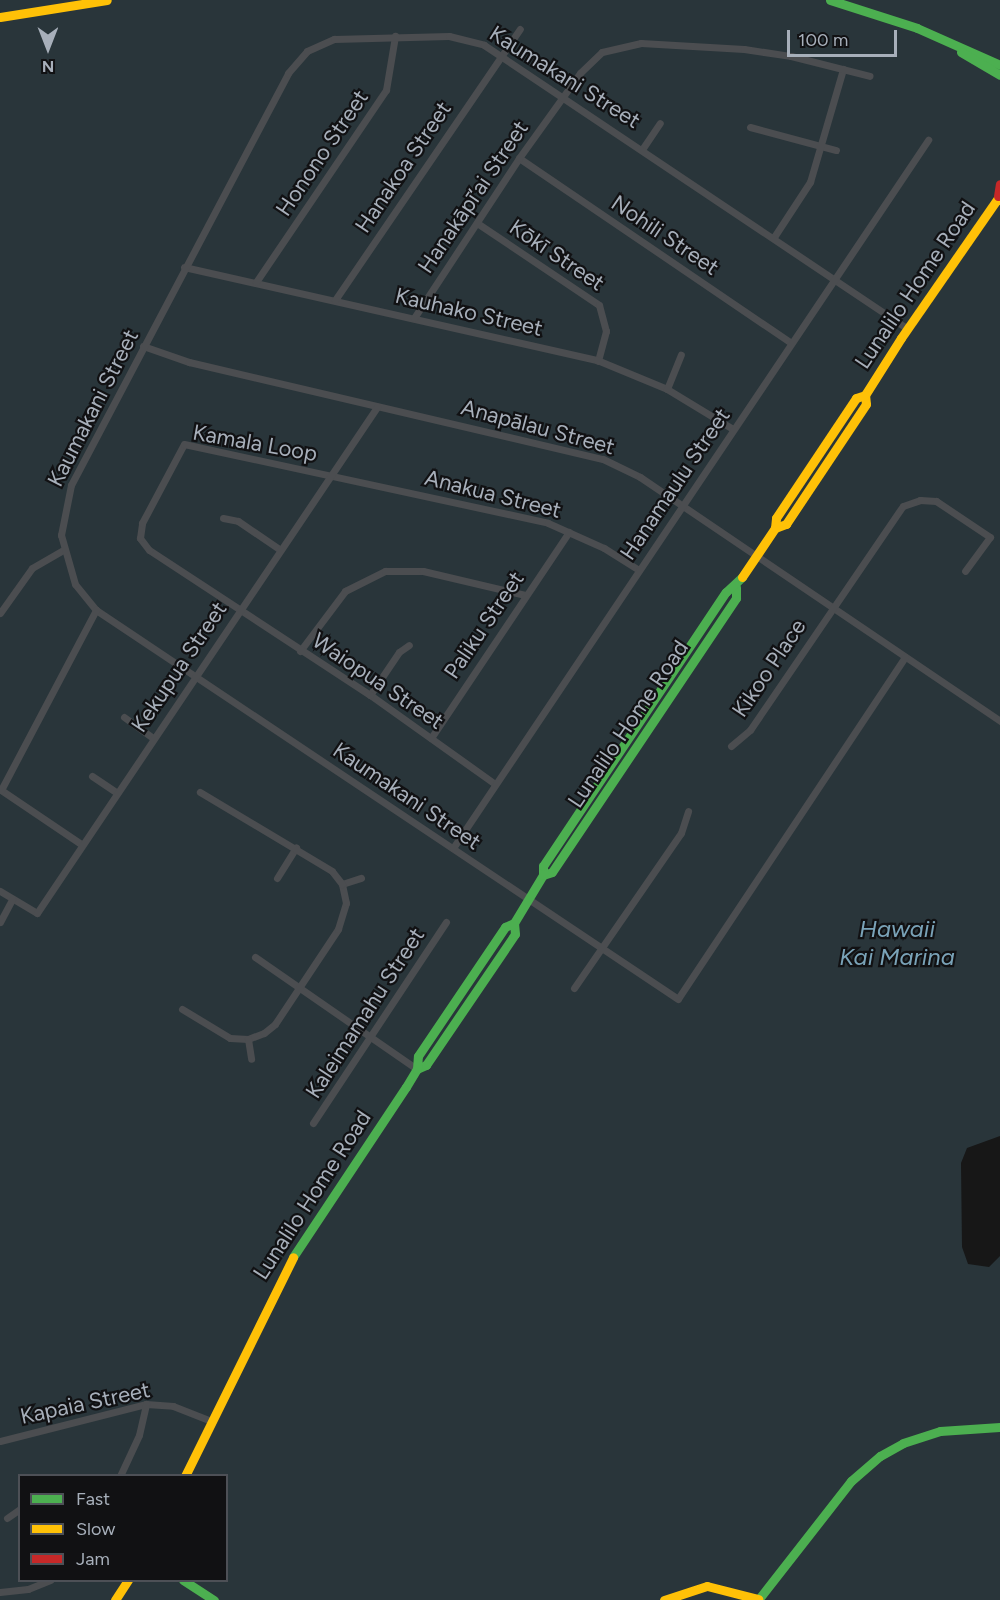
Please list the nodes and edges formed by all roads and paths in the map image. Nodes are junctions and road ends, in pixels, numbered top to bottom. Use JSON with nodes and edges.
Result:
{"nodes":[{"id":1,"x":107,"y":0,"type":"edge"},
{"id":2,"x":830,"y":0,"type":"edge"},
{"id":3,"x":0,"y":17,"type":"edge"},
{"id":4,"x":917,"y":28,"type":"junction"},
{"id":5,"x":520,"y":29,"type":"dead end"},
{"id":6,"x":395,"y":36,"type":"junction"},
{"id":7,"x":501,"y":56,"type":"junction"},
{"id":8,"x":1000,"y":65,"type":"edge"},
{"id":9,"x":843,"y":69,"type":"junction"},
{"id":10,"x":1000,"y":75,"type":"edge"},
{"id":11,"x":870,"y":76,"type":"dead end"},
{"id":12,"x":564,"y":97,"type":"junction"},
{"id":13,"x":660,"y":123,"type":"dead end"},
{"id":14,"x":750,"y":126,"type":"dead end"},
{"id":15,"x":928,"y":140,"type":"dead end"},
{"id":16,"x":821,"y":146,"type":"junction"},
{"id":17,"x":643,"y":148,"type":"junction"},
{"id":18,"x":836,"y":150,"type":"dead end"},
{"id":19,"x":519,"y":158,"type":"junction"},
{"id":20,"x":1000,"y":184,"type":"edge"},
{"id":21,"x":999,"y":196,"type":"edge"},
{"id":22,"x":477,"y":223,"type":"junction"},
{"id":23,"x":774,"y":237,"type":"junction"},
{"id":24,"x":184,"y":267,"type":"junction"},
{"id":25,"x":836,"y":280,"type":"junction"},
{"id":26,"x":256,"y":282,"type":"junction"},
{"id":27,"x":335,"y":300,"type":"junction"},
{"id":28,"x":414,"y":318,"type":"junction"},
{"id":29,"x":908,"y":329,"type":"junction"},
{"id":30,"x":791,"y":343,"type":"junction"},
{"id":31,"x":144,"y":346,"type":"junction"},
{"id":32,"x":681,"y":355,"type":"dead end"},
{"id":33,"x":598,"y":360,"type":"junction"},
{"id":34,"x":667,"y":389,"type":"junction"},
{"id":35,"x":376,"y":407,"type":"junction"},
{"id":36,"x":733,"y":429,"type":"junction"},
{"id":37,"x":330,"y":474,"type":"junction"},
{"id":38,"x":680,"y":506,"type":"junction"},
{"id":39,"x":223,"y":518,"type":"dead end"},
{"id":40,"x":569,"y":532,"type":"junction"},
{"id":41,"x":279,"y":549,"type":"junction"},
{"id":42,"x":63,"y":550,"type":"junction"},
{"id":43,"x":756,"y":557,"type":"junction"},
{"id":44,"x":639,"y":570,"type":"junction"},
{"id":45,"x":965,"y":571,"type":"dead end"},
{"id":46,"x":525,"y":595,"type":"junction"},
{"id":47,"x":832,"y":607,"type":"junction"},
{"id":48,"x":96,"y":610,"type":"junction"},
{"id":49,"x":238,"y":611,"type":"junction"},
{"id":50,"x":0,"y":614,"type":"edge"},
{"id":51,"x":409,"y":645,"type":"dead end"},
{"id":52,"x":300,"y":651,"type":"junction"},
{"id":53,"x":905,"y":657,"type":"junction"},
{"id":54,"x":195,"y":676,"type":"junction"},
{"id":55,"x":370,"y":695,"type":"junction"},
{"id":56,"x":124,"y":717,"type":"dead end"},
{"id":57,"x":1000,"y":721,"type":"edge"},
{"id":58,"x":153,"y":738,"type":"junction"},
{"id":59,"x":431,"y":738,"type":"junction"},
{"id":60,"x":731,"y":746,"type":"dead end"},
{"id":61,"x":92,"y":776,"type":"dead end"},
{"id":62,"x":495,"y":784,"type":"junction"},
{"id":63,"x":200,"y":792,"type":"dead end"},
{"id":64,"x":117,"y":793,"type":"junction"},
{"id":65,"x":688,"y":811,"type":"dead end"},
{"id":66,"x":81,"y":844,"type":"junction"},
{"id":67,"x":296,"y":847,"type":"junction"},
{"id":68,"x":453,"y":848,"type":"junction"},
{"id":69,"x":277,"y":878,"type":"dead end"},
{"id":70,"x":361,"y":878,"type":"dead end"},
{"id":71,"x":342,"y":884,"type":"junction"},
{"id":72,"x":0,"y":891,"type":"edge"},
{"id":73,"x":12,"y":899,"type":"junction"},
{"id":74,"x":526,"y":899,"type":"junction"},
{"id":75,"x":0,"y":922,"type":"edge"},
{"id":76,"x":446,"y":922,"type":"dead end"},
{"id":77,"x":602,"y":950,"type":"junction"},
{"id":78,"x":255,"y":957,"type":"dead end"},
{"id":79,"x":574,"y":988,"type":"dead end"},
{"id":80,"x":298,"y":990,"type":"junction"},
{"id":81,"x":182,"y":1009,"type":"dead end"},
{"id":82,"x":248,"y":1039,"type":"junction"},
{"id":83,"x":371,"y":1039,"type":"junction"},
{"id":84,"x":251,"y":1059,"type":"dead end"},
{"id":85,"x":417,"y":1069,"type":"junction"},
{"id":86,"x":313,"y":1123,"type":"dead end"},
{"id":87,"x":146,"y":1404,"type":"junction"},
{"id":88,"x":211,"y":1420,"type":"junction"},
{"id":89,"x":1000,"y":1427,"type":"edge"},
{"id":90,"x":0,"y":1441,"type":"edge"},
{"id":91,"x":121,"y":1474,"type":"edge"},
{"id":92,"x":186,"y":1474,"type":"edge"},
{"id":93,"x":18,"y":1510,"type":"edge"},
{"id":94,"x":7,"y":1518,"type":"dead end"},
{"id":95,"x":47,"y":1582,"type":"edge"},
{"id":96,"x":127,"y":1582,"type":"edge"},
{"id":97,"x":185,"y":1582,"type":"edge"},
{"id":98,"x":722,"y":1588,"type":"junction"},
{"id":99,"x":0,"y":1592,"type":"edge"},
{"id":100,"x":115,"y":1600,"type":"edge"},
{"id":101,"x":214,"y":1600,"type":"edge"},
{"id":102,"x":664,"y":1600,"type":"edge"},
{"id":103,"x":736,"y":1600,"type":"edge"},
{"id":104,"x":758,"y":1600,"type":"edge"}],
"edges":[{"from":1,"to":3,"type":"main road"},
{"from":2,"to":4,"type":"main road"},
{"from":4,"to":8,"type":"main road"},
{"from":4,"to":10,"type":"main road"},
{"from":5,"to":7,"type":"street","name":"Hanakoa Street"},
{"from":6,"to":7,"type":"street","name":"Kaumakani Street"},
{"from":6,"to":24,"type":"street","name":"Kaumakani Street"},
{"from":6,"to":26,"type":"street","name":"Honono Street"},
{"from":7,"to":12,"type":"street","name":"Kaumakani Street"},
{"from":7,"to":27,"type":"street","name":"Hanakoa Street"},
{"from":9,"to":11,"type":"street","name":"Hanakāpī‘ai Street"},
{"from":9,"to":12,"type":"street","name":"Hanakāpī‘ai Street"},
{"from":9,"to":16,"type":"street"},
{"from":12,"to":17,"type":"street","name":"Kaumakani Street"},
{"from":12,"to":19,"type":"street","name":"Hanakāpī‘ai Street"},
{"from":13,"to":17,"type":"street"},
{"from":14,"to":16,"type":"street"},
{"from":15,"to":25,"type":"street","name":"Hanamaulu Street"},
{"from":16,"to":18,"type":"street"},
{"from":16,"to":23,"type":"street"},
{"from":17,"to":23,"type":"street","name":"Kaumakani Street"},
{"from":19,"to":22,"type":"street","name":"Hanakāpī‘ai Street"},
{"from":19,"to":30,"type":"street","name":"Nohili Street"},
{"from":20,"to":21,"type":"main road","name":"Lunalilo Home Road"},
{"from":21,"to":29,"type":"main road","name":"Lunalilo Home Road"},
{"from":22,"to":28,"type":"street","name":"Hanakāpī‘ai Street"},
{"from":22,"to":33,"type":"street","name":"Kōkī Street"},
{"from":23,"to":25,"type":"street","name":"Kaumakani Street"},
{"from":24,"to":26,"type":"street","name":"Kauhako Street"},
{"from":24,"to":31,"type":"street","name":"Kaumakani Street"},
{"from":25,"to":29,"type":"street","name":"Kaumakani Street"},
{"from":25,"to":30,"type":"street","name":"Hanamaulu Street"},
{"from":26,"to":27,"type":"street","name":"Kauhako Street"},
{"from":27,"to":28,"type":"street","name":"Kauhako Street"},
{"from":28,"to":33,"type":"street","name":"Kauhako Street"},
{"from":29,"to":43,"type":"main road","name":"Lunalilo Home Road"},
{"from":30,"to":36,"type":"street","name":"Hanamaulu Street"},
{"from":31,"to":35,"type":"street","name":"Anapālau Street"},
{"from":31,"to":42,"type":"street","name":"Kaumakani Street"},
{"from":32,"to":34,"type":"street"},
{"from":33,"to":34,"type":"street","name":"Kauhako Street"},
{"from":34,"to":36,"type":"street","name":"Kauhako Street"},
{"from":35,"to":37,"type":"street","name":"Kekupua Street"},
{"from":35,"to":38,"type":"street","name":"Anapālau Street"},
{"from":36,"to":38,"type":"street","name":"Hanamaulu Street"},
{"from":37,"to":40,"type":"street","name":"Anakua Street"},
{"from":37,"to":41,"type":"street","name":"Kekupua Street"},
{"from":37,"to":49,"type":"street","name":"Kamala Loop"},
{"from":38,"to":43,"type":"street","name":"Anapālau Street"},
{"from":38,"to":44,"type":"street","name":"Hanamaulu Street"},
{"from":39,"to":41,"type":"street"},
{"from":40,"to":44,"type":"street","name":"Anakua Street"},
{"from":40,"to":46,"type":"street","name":"Paliku Street"},
{"from":41,"to":49,"type":"street","name":"Kekupua Street"},
{"from":42,"to":48,"type":"street","name":"Kaumakani Street"},
{"from":42,"to":50,"type":"street"},
{"from":43,"to":47,"type":"street","name":"Anapālau Street"},
{"from":43,"to":74,"type":"main road","name":"Lunalilo Home Road"},
{"from":44,"to":62,"type":"street","name":"Hanamaulu Street"},
{"from":45,"to":47,"type":"street","name":"Kikoo Place"},
{"from":46,"to":52,"type":"street"},
{"from":46,"to":59,"type":"street","name":"Paliku Street"},
{"from":47,"to":53,"type":"street","name":"Anapālau Street"},
{"from":47,"to":60,"type":"street","name":"Kikoo Place"},
{"from":48,"to":54,"type":"street","name":"Kaumakani Street"},
{"from":48,"to":66,"type":"street"},
{"from":49,"to":52,"type":"street","name":"Waiopua Street"},
{"from":49,"to":54,"type":"street","name":"Kekupua Street"},
{"from":51,"to":55,"type":"street"},
{"from":52,"to":55,"type":"street","name":"Waiopua Street"},
{"from":53,"to":57,"type":"street","name":"Anapālau Street"},
{"from":53,"to":77,"type":"street","name":"Kaumakani Street"},
{"from":54,"to":58,"type":"street","name":"Kekupua Street"},
{"from":54,"to":68,"type":"street","name":"Kaumakani Street"},
{"from":55,"to":59,"type":"street","name":"Waiopua Street"},
{"from":56,"to":58,"type":"street"},
{"from":58,"to":64,"type":"street","name":"Kekupua Street"},
{"from":59,"to":62,"type":"street","name":"Waiopua Street"},
{"from":61,"to":64,"type":"street"},
{"from":62,"to":68,"type":"street","name":"Hanamaulu Street"},
{"from":63,"to":67,"type":"street"},
{"from":64,"to":66,"type":"street","name":"Kekupua Street"},
{"from":65,"to":77,"type":"street"},
{"from":66,"to":73,"type":"street","name":"Kekupua Street"},
{"from":67,"to":69,"type":"street"},
{"from":67,"to":71,"type":"street"},
{"from":68,"to":74,"type":"street","name":"Kaumakani Street"},
{"from":70,"to":71,"type":"street"},
{"from":71,"to":80,"type":"street"},
{"from":72,"to":73,"type":"street","name":"Kekupua Street"},
{"from":73,"to":75,"type":"street"},
{"from":74,"to":77,"type":"street","name":"Kaumakani Street"},
{"from":74,"to":85,"type":"main road","name":"Lunalilo Home Road"},
{"from":76,"to":83,"type":"street","name":"Kaleimamahu Street"},
{"from":77,"to":79,"type":"street"},
{"from":78,"to":80,"type":"street"},
{"from":80,"to":82,"type":"street"},
{"from":80,"to":83,"type":"street"},
{"from":81,"to":82,"type":"street"},
{"from":82,"to":84,"type":"street"},
{"from":83,"to":85,"type":"street"},
{"from":83,"to":86,"type":"street","name":"Kaleimamahu Street"},
{"from":85,"to":88,"type":"main road","name":"Lunalilo Home Road"},
{"from":87,"to":88,"type":"street","name":"Kapaia Street"},
{"from":87,"to":90,"type":"street","name":"Kapaia Street"},
{"from":87,"to":91,"type":"street"},
{"from":88,"to":92,"type":"main road","name":"Lunalilo Home Road"},
{"from":89,"to":104,"type":"main road"},
{"from":93,"to":94,"type":"street"},
{"from":95,"to":99,"type":"street"},
{"from":96,"to":100,"type":"main road"},
{"from":97,"to":101,"type":"main road"},
{"from":98,"to":102,"type":"main road"},
{"from":98,"to":103,"type":"main road"},
{"from":98,"to":104,"type":"main road"}]}
